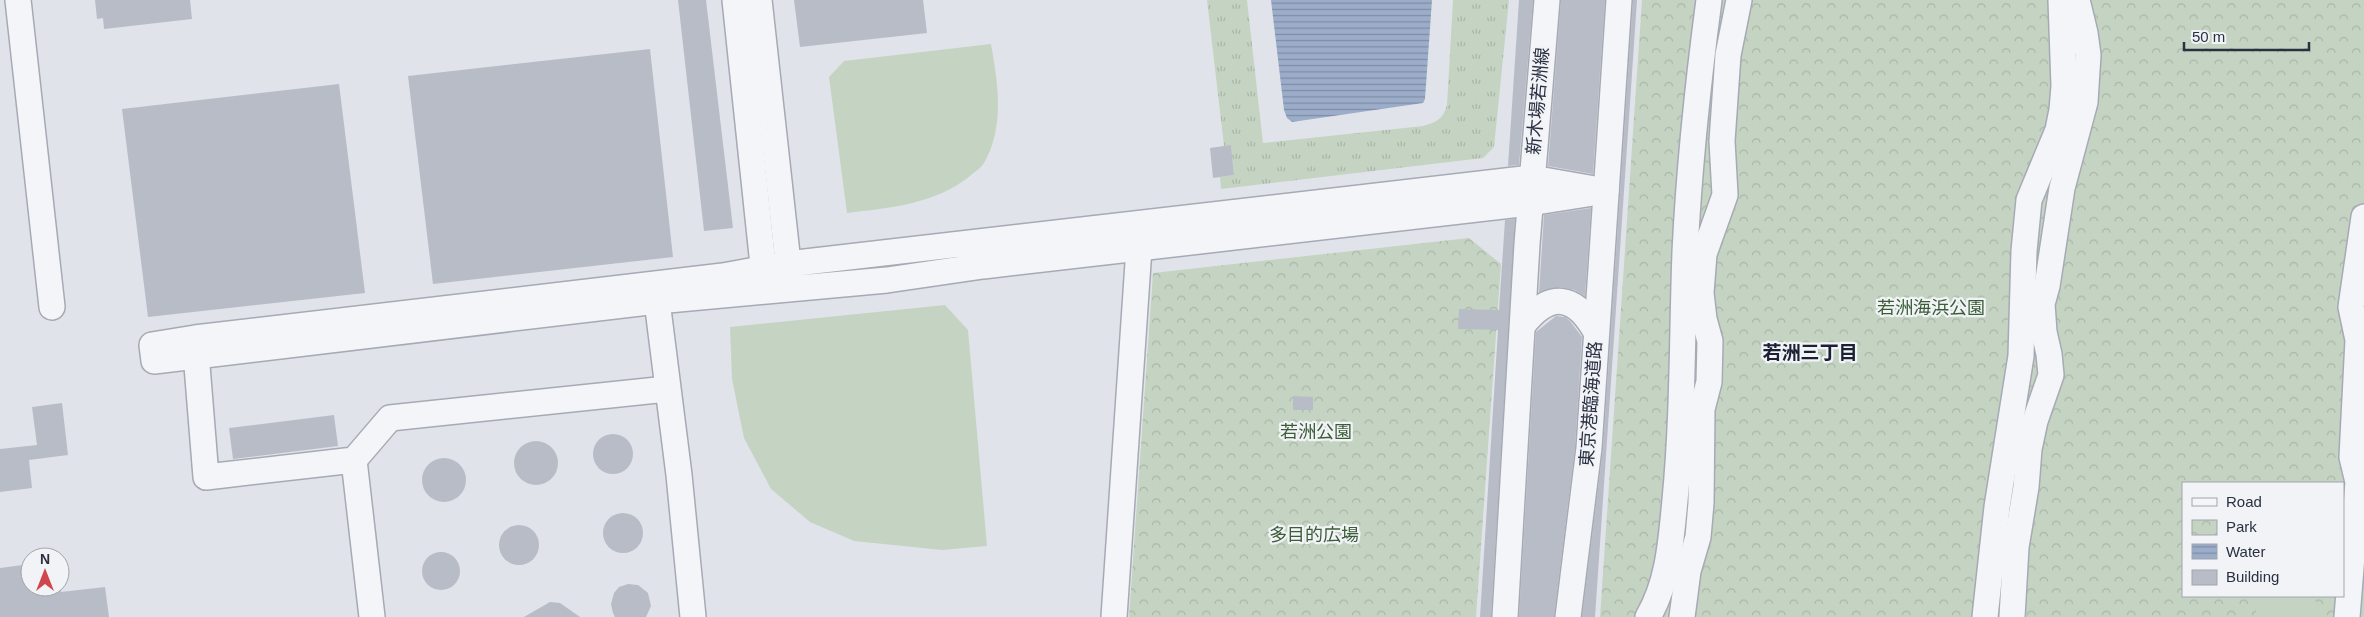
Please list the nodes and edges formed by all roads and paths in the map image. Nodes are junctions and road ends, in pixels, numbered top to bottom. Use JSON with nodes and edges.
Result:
{"nodes":[{"id":1,"x":18,"y":0,"type":"edge"},
{"id":2,"x":734,"y":0,"type":"edge"},
{"id":3,"x":759,"y":0,"type":"edge"},
{"id":4,"x":1547,"y":0,"type":"edge"},
{"id":5,"x":1619,"y":0,"type":"edge"},
{"id":6,"x":1708,"y":0,"type":"edge"},
{"id":7,"x":1739,"y":0,"type":"edge"},
{"id":8,"x":2061,"y":0,"type":"edge"},
{"id":9,"x":2077,"y":0,"type":"edge"},
{"id":10,"x":1532,"y":178,"type":"junction"},
{"id":11,"x":1606,"y":191,"type":"junction"},
{"id":12,"x":1530,"y":203,"type":"junction"},
{"id":13,"x":2364,"y":217,"type":"edge"},
{"id":14,"x":1136,"y":224,"type":"junction"},
{"id":15,"x":1139,"y":248,"type":"junction"},
{"id":16,"x":788,"y":264,"type":"junction"},
{"id":17,"x":764,"y":279,"type":"junction"},
{"id":18,"x":792,"y":290,"type":"junction"},
{"id":19,"x":657,"y":301,"type":"junction"},
{"id":20,"x":52,"y":306,"type":"dead end"},
{"id":21,"x":1523,"y":325,"type":"junction"},
{"id":22,"x":1596,"y":332,"type":"junction"},
{"id":23,"x":196,"y":347,"type":"junction"},
{"id":24,"x":667,"y":389,"type":"junction"},
{"id":25,"x":1589,"y":448,"type":"junction"},
{"id":26,"x":1514,"y":452,"type":"junction"},
{"id":27,"x":354,"y":460,"type":"junction"},
{"id":28,"x":372,"y":617,"type":"edge"},
{"id":29,"x":693,"y":617,"type":"edge"},
{"id":30,"x":1114,"y":617,"type":"edge"},
{"id":31,"x":1495,"y":617,"type":"edge"},
{"id":32,"x":1505,"y":617,"type":"edge"},
{"id":33,"x":1568,"y":617,"type":"edge"},
{"id":34,"x":1584,"y":617,"type":"edge"},
{"id":35,"x":1648,"y":617,"type":"edge"},
{"id":36,"x":1682,"y":617,"type":"edge"},
{"id":37,"x":1985,"y":617,"type":"edge"},
{"id":38,"x":2012,"y":617,"type":"edge"},
{"id":39,"x":2347,"y":617,"type":"edge"}],
"edges":[{"from":1,"to":20,"type":"street"},
{"from":2,"to":17,"type":"street"},
{"from":3,"to":16,"type":"street"},
{"from":4,"to":10,"type":"street","name":"新木場若洲線"},
{"from":5,"to":11,"type":"street"},
{"from":6,"to":35,"type":"street"},
{"from":7,"to":36,"type":"street"},
{"from":8,"to":37,"type":"street"},
{"from":9,"to":38,"type":"street"},
{"from":10,"to":11,"type":"street"},
{"from":10,"to":12,"type":"street","name":"新木場若洲線"},
{"from":10,"to":14,"type":"street"},
{"from":11,"to":12,"type":"street"},
{"from":11,"to":22,"type":"street","name":"東京港臨海道路"},
{"from":12,"to":15,"type":"street"},
{"from":12,"to":21,"type":"street"},
{"from":13,"to":39,"type":"street"},
{"from":14,"to":15,"type":"street"},
{"from":14,"to":16,"type":"street"},
{"from":15,"to":18,"type":"street"},
{"from":15,"to":30,"type":"street"},
{"from":16,"to":17,"type":"street"},
{"from":16,"to":18,"type":"street"},
{"from":17,"to":18,"type":"street"},
{"from":17,"to":19,"type":"street"},
{"from":17,"to":23,"type":"street"},
{"from":19,"to":23,"type":"street"},
{"from":19,"to":24,"type":"street"},
{"from":21,"to":22,"type":"street"},
{"from":21,"to":26,"type":"street"},
{"from":22,"to":25,"type":"street","name":"東京港臨海道路"},
{"from":23,"to":27,"type":"street"},
{"from":24,"to":27,"type":"street"},
{"from":24,"to":29,"type":"street"},
{"from":25,"to":33,"type":"street","name":"東京港臨海道路"},
{"from":25,"to":34,"type":"street"},
{"from":26,"to":31,"type":"street"},
{"from":26,"to":32,"type":"street"},
{"from":27,"to":28,"type":"street"}]}
